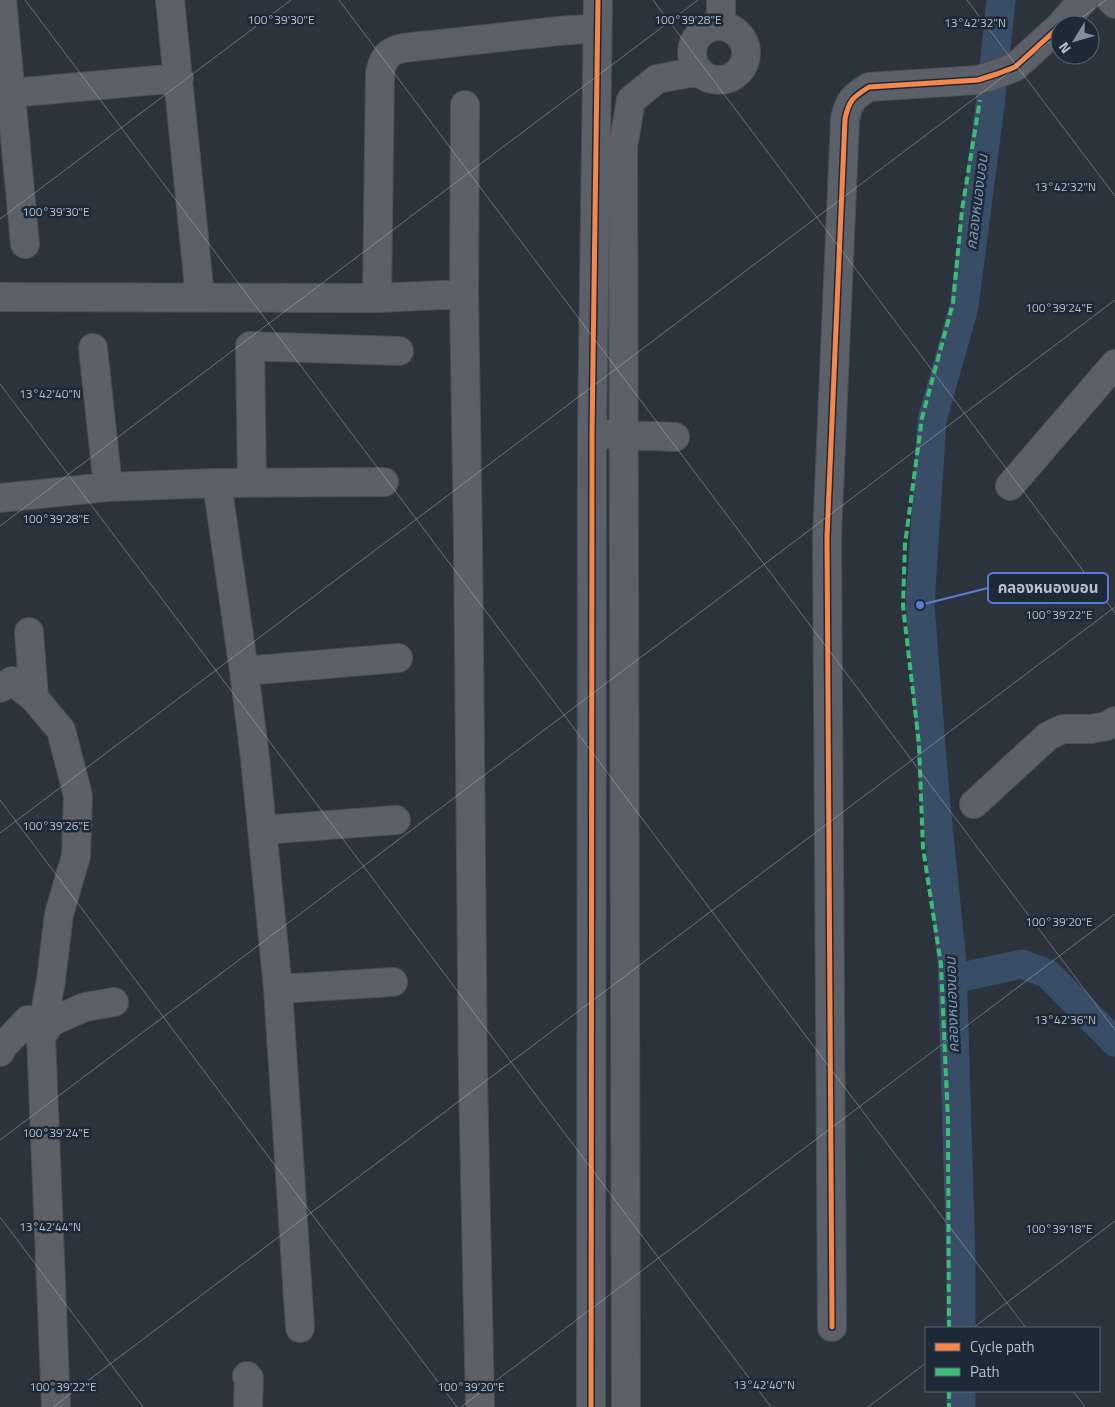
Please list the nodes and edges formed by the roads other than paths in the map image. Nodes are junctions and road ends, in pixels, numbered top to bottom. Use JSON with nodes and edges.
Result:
{"nodes":[{"id":1,"x":2,"y":0,"type":"edge"},
{"id":2,"x":170,"y":0,"type":"edge"},
{"id":3,"x":598,"y":0,"type":"edge"},
{"id":4,"x":1083,"y":0,"type":"edge"},
{"id":5,"x":1111,"y":0,"type":"edge"},
{"id":6,"x":1115,"y":4,"type":"edge"},
{"id":7,"x":721,"y":13,"type":"edge"},
{"id":8,"x":1069,"y":15,"type":"edge"},
{"id":9,"x":597,"y":28,"type":"junction"},
{"id":10,"x":1050,"y":34,"type":"edge"},
{"id":11,"x":699,"y":71,"type":"junction"},
{"id":12,"x":179,"y":78,"type":"junction"},
{"id":13,"x":6,"y":94,"type":"edge"},
{"id":14,"x":465,"y":105,"type":"dead end"},
{"id":15,"x":25,"y":244,"type":"dead end"},
{"id":16,"x":464,"y":294,"type":"junction"},
{"id":17,"x":0,"y":297,"type":"edge"},
{"id":18,"x":200,"y":297,"type":"junction"},
{"id":19,"x":377,"y":298,"type":"junction"},
{"id":20,"x":93,"y":348,"type":"dead end"},
{"id":21,"x":400,"y":351,"type":"dead end"},
{"id":22,"x":1115,"y":364,"type":"edge"},
{"id":23,"x":592,"y":434,"type":"junction"},
{"id":24,"x":624,"y":435,"type":"junction"},
{"id":25,"x":675,"y":437,"type":"dead end"},
{"id":26,"x":384,"y":482,"type":"dead end"},
{"id":27,"x":217,"y":483,"type":"junction"},
{"id":28,"x":252,"y":483,"type":"junction"},
{"id":29,"x":1010,"y":486,"type":"dead end"},
{"id":30,"x":108,"y":487,"type":"junction"},
{"id":31,"x":0,"y":498,"type":"edge"},
{"id":32,"x":28,"y":632,"type":"dead end"},
{"id":33,"x":398,"y":658,"type":"dead end"},
{"id":34,"x":244,"y":671,"type":"junction"},
{"id":35,"x":0,"y":688,"type":"edge"},
{"id":36,"x":34,"y":698,"type":"junction"},
{"id":37,"x":1115,"y":721,"type":"edge"},
{"id":38,"x":974,"y":804,"type":"dead end"},
{"id":39,"x":396,"y":820,"type":"dead end"},
{"id":40,"x":262,"y":830,"type":"junction"},
{"id":41,"x":393,"y":982,"type":"dead end"},
{"id":42,"x":278,"y":989,"type":"junction"},
{"id":43,"x":114,"y":1002,"type":"dead end"},
{"id":44,"x":41,"y":1036,"type":"junction"},
{"id":45,"x":0,"y":1052,"type":"edge"},
{"id":46,"x":832,"y":1327,"type":"dead end"},
{"id":47,"x":300,"y":1328,"type":"dead end"},
{"id":48,"x":248,"y":1376,"type":"dead end"},
{"id":49,"x":56,"y":1407,"type":"edge"},
{"id":50,"x":248,"y":1407,"type":"edge"},
{"id":51,"x":480,"y":1407,"type":"edge"},
{"id":52,"x":591,"y":1407,"type":"edge"},
{"id":53,"x":626,"y":1407,"type":"edge"}],
"edges":[{"from":1,"to":13,"type":"street"},
{"from":2,"to":12,"type":"street"},
{"from":3,"to":9,"type":"street"},
{"from":4,"to":8,"type":"street"},
{"from":5,"to":6,"type":"street"},
{"from":7,"to":11,"type":"street"},
{"from":7,"to":11,"type":"street"},
{"from":9,"to":19,"type":"street"},
{"from":9,"to":23,"type":"street"},
{"from":10,"to":46,"type":"street"},
{"from":11,"to":24,"type":"street"},
{"from":12,"to":13,"type":"street"},
{"from":12,"to":18,"type":"street"},
{"from":13,"to":15,"type":"street"},
{"from":14,"to":16,"type":"street"},
{"from":16,"to":19,"type":"street"},
{"from":16,"to":51,"type":"street"},
{"from":17,"to":18,"type":"street"},
{"from":18,"to":19,"type":"street"},
{"from":20,"to":30,"type":"street"},
{"from":21,"to":28,"type":"street"},
{"from":22,"to":29,"type":"street"},
{"from":23,"to":24,"type":"street"},
{"from":23,"to":52,"type":"street"},
{"from":24,"to":25,"type":"street"},
{"from":24,"to":53,"type":"street"},
{"from":26,"to":28,"type":"street"},
{"from":27,"to":28,"type":"street"},
{"from":27,"to":30,"type":"street"},
{"from":27,"to":34,"type":"street"},
{"from":30,"to":31,"type":"street"},
{"from":32,"to":36,"type":"street"},
{"from":33,"to":34,"type":"street"},
{"from":34,"to":40,"type":"street"},
{"from":35,"to":36,"type":"street"},
{"from":36,"to":44,"type":"street"},
{"from":37,"to":38,"type":"street"},
{"from":39,"to":40,"type":"street"},
{"from":40,"to":42,"type":"street"},
{"from":41,"to":42,"type":"street"},
{"from":42,"to":47,"type":"street"},
{"from":43,"to":44,"type":"street"},
{"from":44,"to":45,"type":"street"},
{"from":44,"to":49,"type":"street"},
{"from":48,"to":50,"type":"street"}]}
